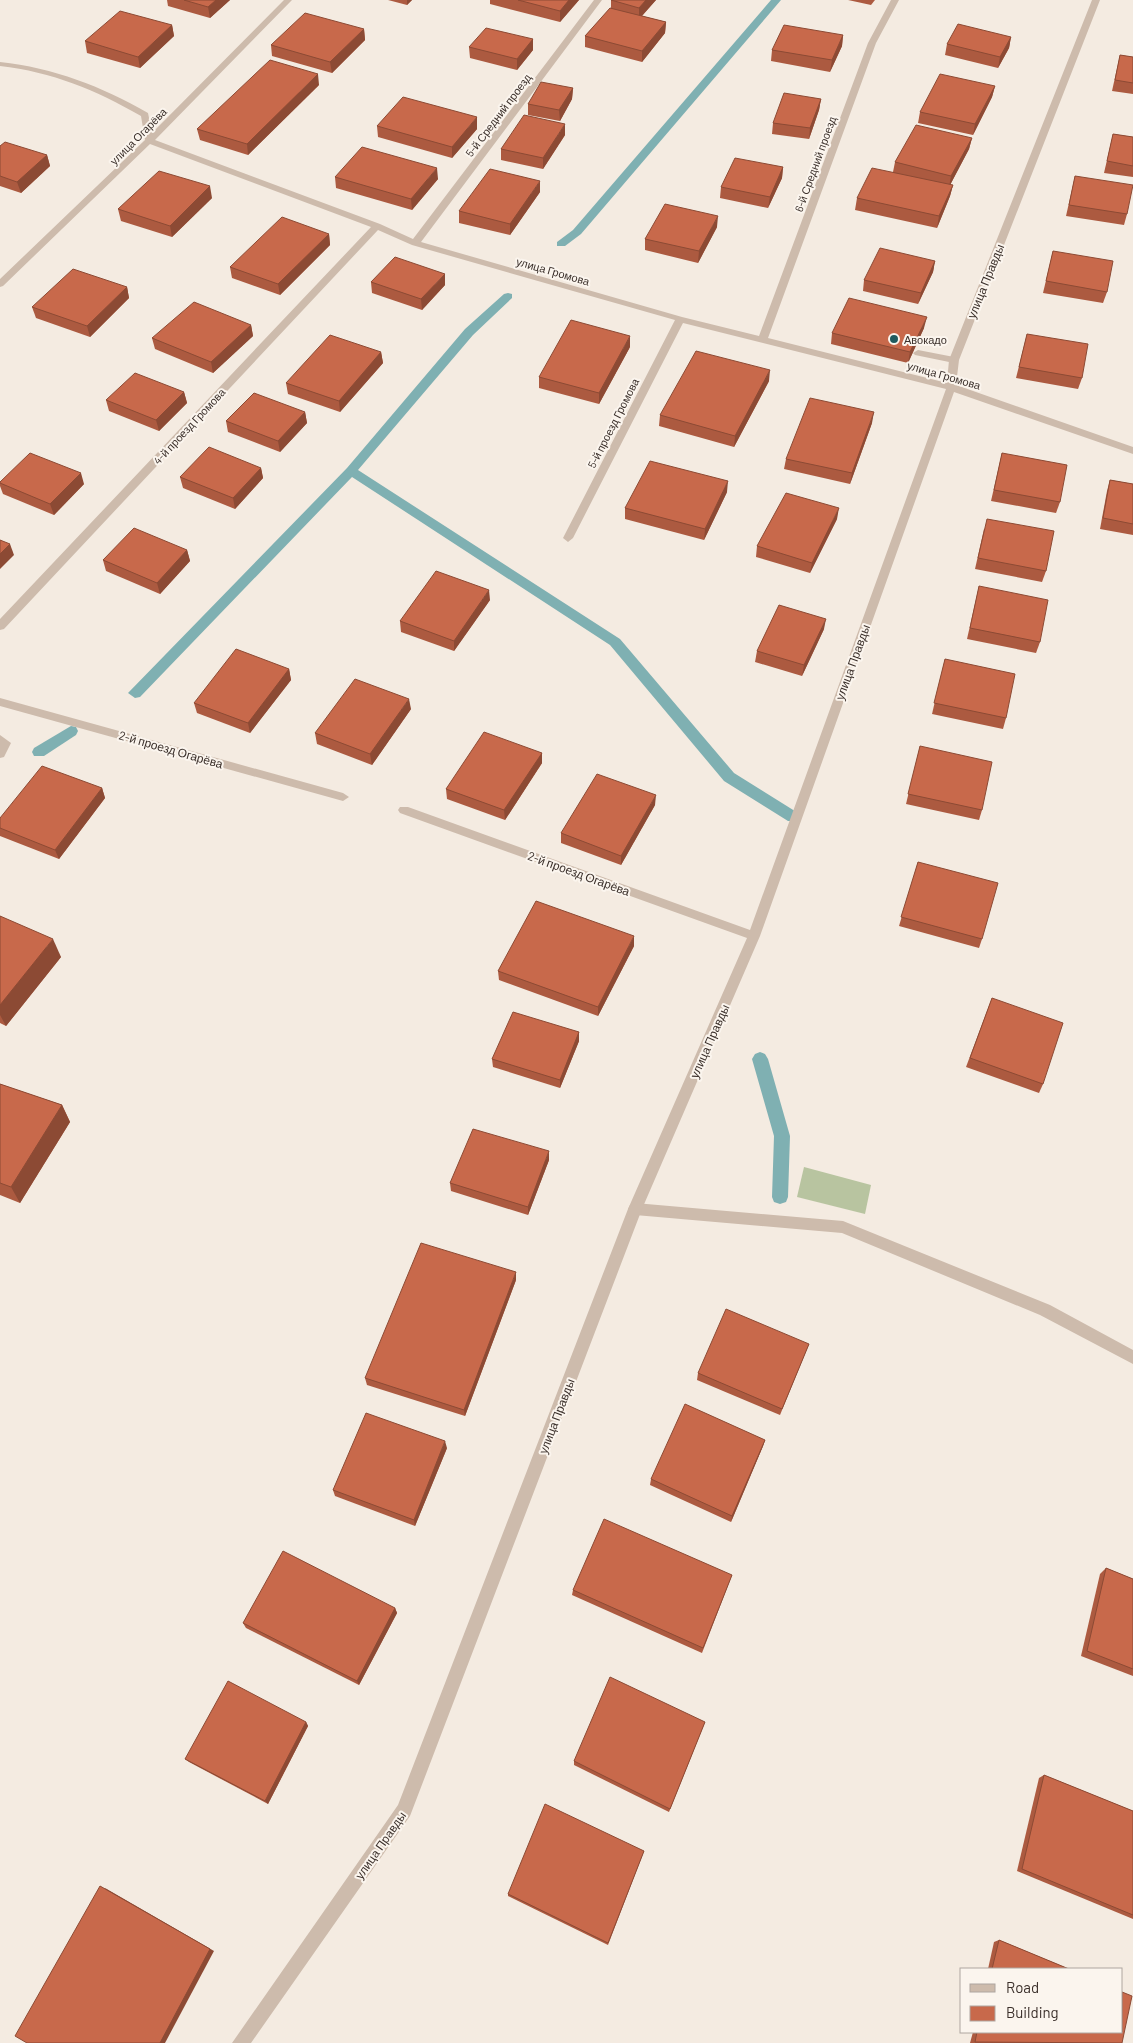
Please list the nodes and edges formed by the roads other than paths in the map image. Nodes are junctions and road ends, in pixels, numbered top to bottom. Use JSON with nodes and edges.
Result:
{"nodes":[{"id":1,"x":288,"y":0,"type":"edge"},
{"id":2,"x":598,"y":0,"type":"edge"},
{"id":3,"x":895,"y":0,"type":"edge"},
{"id":4,"x":1096,"y":0,"type":"edge"},
{"id":5,"x":0,"y":64,"type":"edge"},
{"id":6,"x":149,"y":141,"type":"junction"},
{"id":7,"x":377,"y":226,"type":"junction"},
{"id":8,"x":415,"y":243,"type":"junction"},
{"id":9,"x":0,"y":284,"type":"edge"},
{"id":10,"x":680,"y":319,"type":"junction"},
{"id":11,"x":762,"y":339,"type":"junction"},
{"id":12,"x":918,"y":353,"type":"edge"},
{"id":13,"x":954,"y":360,"type":"junction"},
{"id":14,"x":951,"y":387,"type":"junction"},
{"id":15,"x":1133,"y":451,"type":"edge"},
{"id":16,"x":568,"y":538,"type":"dead end"},
{"id":17,"x":0,"y":626,"type":"edge"},
{"id":18,"x":0,"y":702,"type":"edge"},
{"id":19,"x":0,"y":739,"type":"edge"},
{"id":20,"x":0,"y":754,"type":"edge"},
{"id":21,"x":343,"y":797,"type":"dead end"},
{"id":22,"x":404,"y":810,"type":"dead end"},
{"id":23,"x":754,"y":936,"type":"junction"},
{"id":24,"x":635,"y":1209,"type":"junction"},
{"id":25,"x":1133,"y":1357,"type":"edge"},
{"id":26,"x":241,"y":2043,"type":"edge"}],
"edges":[{"from":1,"to":6,"type":"street","name":"улица Огарёва"},
{"from":2,"to":8,"type":"street","name":"5-й Средний проезд"},
{"from":3,"to":11,"type":"street","name":"6-й Средний проезд"},
{"from":4,"to":13,"type":"street","name":"улица Правды"},
{"from":5,"to":6,"type":"street"},
{"from":6,"to":7,"type":"street","name":"улица Громова"},
{"from":6,"to":9,"type":"street","name":"улица Огарёва"},
{"from":7,"to":8,"type":"street","name":"улица Громова"},
{"from":7,"to":17,"type":"street","name":"4-й проезд Громова"},
{"from":8,"to":10,"type":"street","name":"улица Громова"},
{"from":10,"to":11,"type":"street","name":"улица Громова"},
{"from":10,"to":16,"type":"street","name":"5-й проезд Громова"},
{"from":11,"to":14,"type":"street","name":"улица Громова"},
{"from":12,"to":13,"type":"street"},
{"from":13,"to":14,"type":"street","name":"улица Правды"},
{"from":14,"to":15,"type":"street","name":"улица Громова"},
{"from":14,"to":23,"type":"street","name":"улица Правды"},
{"from":18,"to":21,"type":"street","name":"2-й проезд Огарёва"},
{"from":19,"to":20,"type":"street"},
{"from":22,"to":23,"type":"street","name":"2-й проезд Огарёва"},
{"from":23,"to":24,"type":"street","name":"улица Правды"},
{"from":24,"to":25,"type":"street"},
{"from":24,"to":26,"type":"street","name":"улица Правды"}]}
